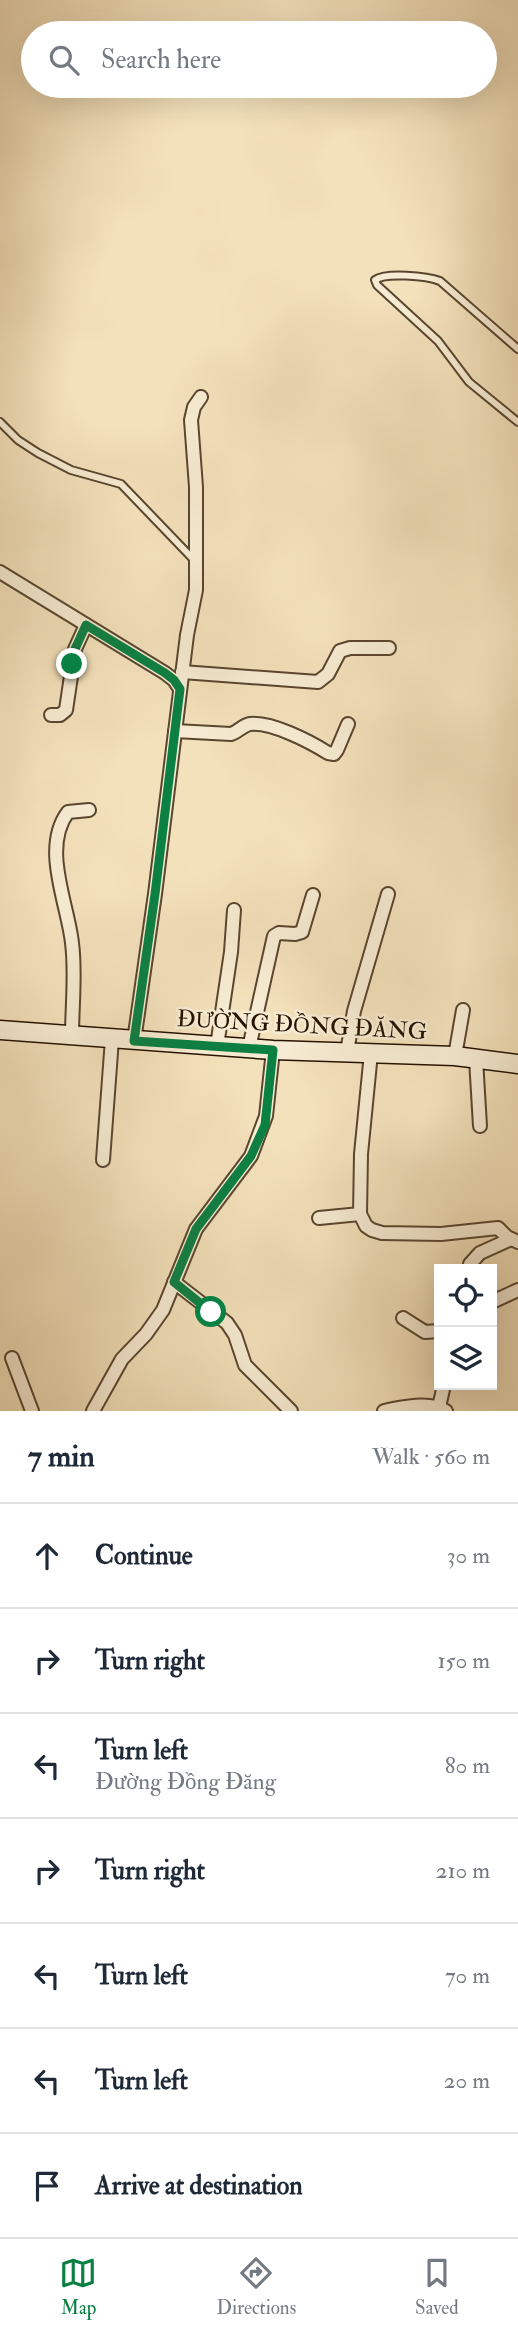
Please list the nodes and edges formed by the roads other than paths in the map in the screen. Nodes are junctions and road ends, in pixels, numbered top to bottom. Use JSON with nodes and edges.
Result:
{"nodes":[{"id":1,"x":518,"y":349,"type":"edge"},
{"id":2,"x":201,"y":397,"type":"dead end"},
{"id":3,"x":0,"y":422,"type":"edge"},
{"id":4,"x":518,"y":422,"type":"edge"},
{"id":5,"x":195,"y":561,"type":"junction"},
{"id":6,"x":1,"y":576,"type":"edge"},
{"id":7,"x":86,"y":625,"type":"junction"},
{"id":8,"x":389,"y":648,"type":"dead end"},
{"id":9,"x":182,"y":672,"type":"junction"},
{"id":10,"x":180,"y":689,"type":"junction"},
{"id":11,"x":51,"y":715,"type":"dead end"},
{"id":12,"x":348,"y":724,"type":"dead end"},
{"id":13,"x":175,"y":731,"type":"junction"},
{"id":14,"x":89,"y":810,"type":"dead end"},
{"id":15,"x":388,"y":894,"type":"dead end"},
{"id":16,"x":313,"y":895,"type":"dead end"},
{"id":17,"x":234,"y":910,"type":"dead end"},
{"id":18,"x":463,"y":1010,"type":"dead end"},
{"id":19,"x":0,"y":1030,"type":"edge"},
{"id":20,"x":72,"y":1036,"type":"junction"},
{"id":21,"x":112,"y":1039,"type":"junction"},
{"id":22,"x":134,"y":1041,"type":"junction"},
{"id":23,"x":217,"y":1046,"type":"junction"},
{"id":24,"x":249,"y":1048,"type":"junction"},
{"id":25,"x":273,"y":1050,"type":"junction"},
{"id":26,"x":347,"y":1052,"type":"junction"},
{"id":27,"x":371,"y":1053,"type":"junction"},
{"id":28,"x":455,"y":1056,"type":"junction"},
{"id":29,"x":476,"y":1059,"type":"junction"},
{"id":30,"x":518,"y":1064,"type":"edge"},
{"id":31,"x":480,"y":1126,"type":"dead end"},
{"id":32,"x":103,"y":1160,"type":"dead end"},
{"id":33,"x":360,"y":1214,"type":"junction"},
{"id":34,"x":319,"y":1218,"type":"dead end"},
{"id":35,"x":514,"y":1241,"type":"edge"},
{"id":36,"x":470,"y":1264,"type":"dead end"},
{"id":37,"x":174,"y":1282,"type":"junction"},
{"id":38,"x":518,"y":1290,"type":"edge"},
{"id":39,"x":497,"y":1300,"type":"edge"},
{"id":40,"x":403,"y":1318,"type":"dead end"},
{"id":41,"x":434,"y":1331,"type":"edge"},
{"id":42,"x":12,"y":1358,"type":"dead end"},
{"id":43,"x":444,"y":1390,"type":"edge"},
{"id":44,"x":443,"y":1409,"type":"edge"},
{"id":45,"x":32,"y":1411,"type":"edge"},
{"id":46,"x":93,"y":1411,"type":"edge"},
{"id":47,"x":291,"y":1411,"type":"edge"},
{"id":48,"x":384,"y":1411,"type":"edge"}],
"edges":[{"from":1,"to":4,"type":"lane"},
{"from":2,"to":5,"type":"street"},
{"from":3,"to":5,"type":"lane"},
{"from":5,"to":9,"type":"street"},
{"from":6,"to":7,"type":"street"},
{"from":7,"to":10,"type":"street"},
{"from":7,"to":11,"type":"street"},
{"from":8,"to":9,"type":"street"},
{"from":9,"to":10,"type":"street"},
{"from":10,"to":13,"type":"street"},
{"from":12,"to":13,"type":"street"},
{"from":13,"to":22,"type":"street"},
{"from":14,"to":20,"type":"street"},
{"from":15,"to":26,"type":"street"},
{"from":16,"to":24,"type":"street"},
{"from":17,"to":23,"type":"street"},
{"from":18,"to":28,"type":"street"},
{"from":19,"to":20,"type":"main road","name":"ĐƯỜNG ĐỒNG ĐĂNG"},
{"from":20,"to":21,"type":"main road","name":"ĐƯỜNG ĐỒNG ĐĂNG"},
{"from":21,"to":22,"type":"main road","name":"ĐƯỜNG ĐỒNG ĐĂNG"},
{"from":21,"to":32,"type":"street"},
{"from":22,"to":23,"type":"main road","name":"ĐƯỜNG ĐỒNG ĐĂNG"},
{"from":23,"to":24,"type":"main road","name":"ĐƯỜNG ĐỒNG ĐĂNG"},
{"from":24,"to":25,"type":"main road","name":"ĐƯỜNG ĐỒNG ĐĂNG"},
{"from":25,"to":26,"type":"main road","name":"ĐƯỜNG ĐỒNG ĐĂNG"},
{"from":25,"to":37,"type":"street"},
{"from":26,"to":27,"type":"main road","name":"ĐƯỜNG ĐỒNG ĐĂNG"},
{"from":27,"to":28,"type":"main road","name":"ĐƯỜNG ĐỒNG ĐĂNG"},
{"from":27,"to":33,"type":"street"},
{"from":28,"to":29,"type":"main road","name":"ĐƯỜNG ĐỒNG ĐĂNG"},
{"from":29,"to":30,"type":"main road","name":"ĐƯỜNG ĐỒNG ĐĂNG"},
{"from":29,"to":31,"type":"street"},
{"from":33,"to":34,"type":"street"},
{"from":33,"to":35,"type":"street"},
{"from":35,"to":36,"type":"street"},
{"from":37,"to":46,"type":"street"},
{"from":37,"to":47,"type":"street"},
{"from":38,"to":39,"type":"street"},
{"from":40,"to":41,"type":"street"},
{"from":42,"to":45,"type":"street"},
{"from":43,"to":44,"type":"street"},
{"from":44,"to":48,"type":"street"}]}
